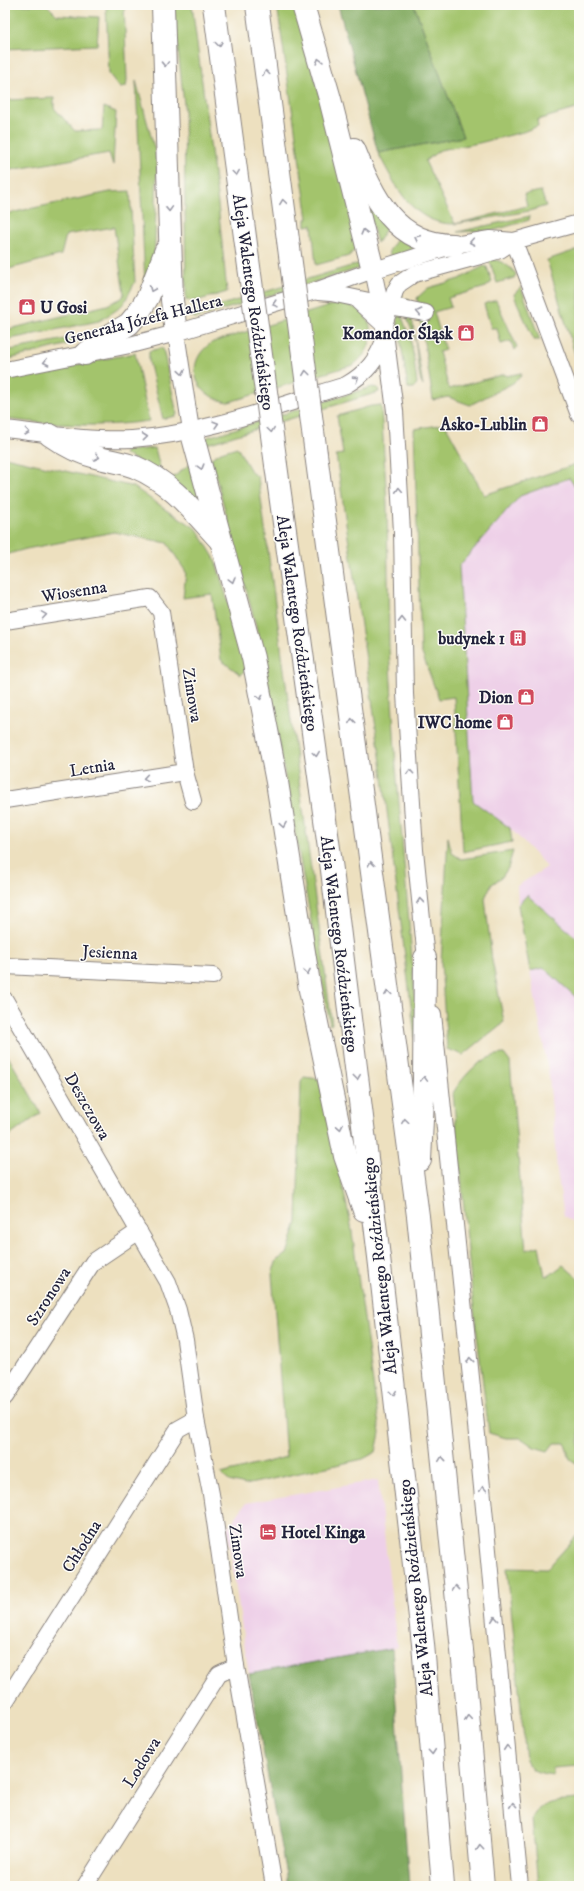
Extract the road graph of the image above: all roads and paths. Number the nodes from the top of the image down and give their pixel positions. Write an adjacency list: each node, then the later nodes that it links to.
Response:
1 (163, 5): 7 (highway, one-way to 7)
2 (214, 5): 33 (highway, Aleja Walentego Roździeńskiego, one-way to 33, bridge)
3 (257, 5): 31 (highway, one-way to 3, bridge)
4 (303, 5): 5 (highway, one-way to 4)
5 (330, 99): 9 (highway, one-way to 5); 10 (highway, one-way to 5)
6 (579, 223): 8 (street, Generała Józefa Hallera)
7 (170, 239): 13 (highway); 14 (highway, one-way to 14)
8 (514, 241): 9 (street, Generała Józefa Hallera, one-way to 9); 12 (street, Generała Józefa Hallera); 16 (street)
9 (454, 245): 10 (street, Generała Józefa Hallera)
10 (373, 270): 11 (street, Generała Józefa Hallera); 12 (street)
11 (312, 292): 12 (street, Generała Józefa Hallera, one-way to 11); 13 (street, Generała Józefa Hallera, one-way to 13)
12 (385, 331): 18 (street, Generała Józefa Hallera, one-way to 12); 26 (street, one-way to 12)
13 (176, 333): 14 (street, Generała Józefa Hallera); 18 (street, one-way to 18)
14 (85, 354): 15 (street, Generała Józefa Hallera, one-way to 15)
15 (5, 370)
16 (579, 415)
17 (5, 429): 19 (street, Generała Józefa Hallera, one-way to 19)
18 (191, 430): 19 (street, Generała Józefa Hallera, one-way to 18); 20 (highway, one-way to 20)
19 (50, 435): 20 (highway, one-way to 20)
20 (222, 542): 33 (highway, one-way to 33)
21 (150, 598): 22 (street, Wiosenna, one-way to 21); 23 (street, Zimowa)
22 (5, 621)
23 (185, 772): 24 (street, Letnia, one-way to 24); 25 (street, Zimowa)
24 (5, 800)
25 (193, 801)
26 (425, 958): 31 (highway, one-way to 26); 42 (street, one-way to 26)
27 (5, 966): 28 (street, Jesienna)
28 (213, 976)
29 (5, 1000): 30 (street, Deszczowa)
30 (10, 1021): 32 (street, Deszczowa)
31 (418, 1216): 41 (highway, one-way to 31)
32 (139, 1231): 34 (street, Szronowa); 35 (street, Zimowa)
33 (379, 1257): 40 (highway, Aleja Walentego Roździeńskiego, one-way to 40)
34 (5, 1398)
35 (196, 1419): 36 (street, Zimowa); 37 (street, Chłodna)
36 (236, 1666): 38 (street, Lodowa); 39 (street, Zimowa)
37 (5, 1702)
38 (85, 1886)
39 (274, 1886)
40 (443, 1886)
41 (484, 1886)
42 (520, 1886)

